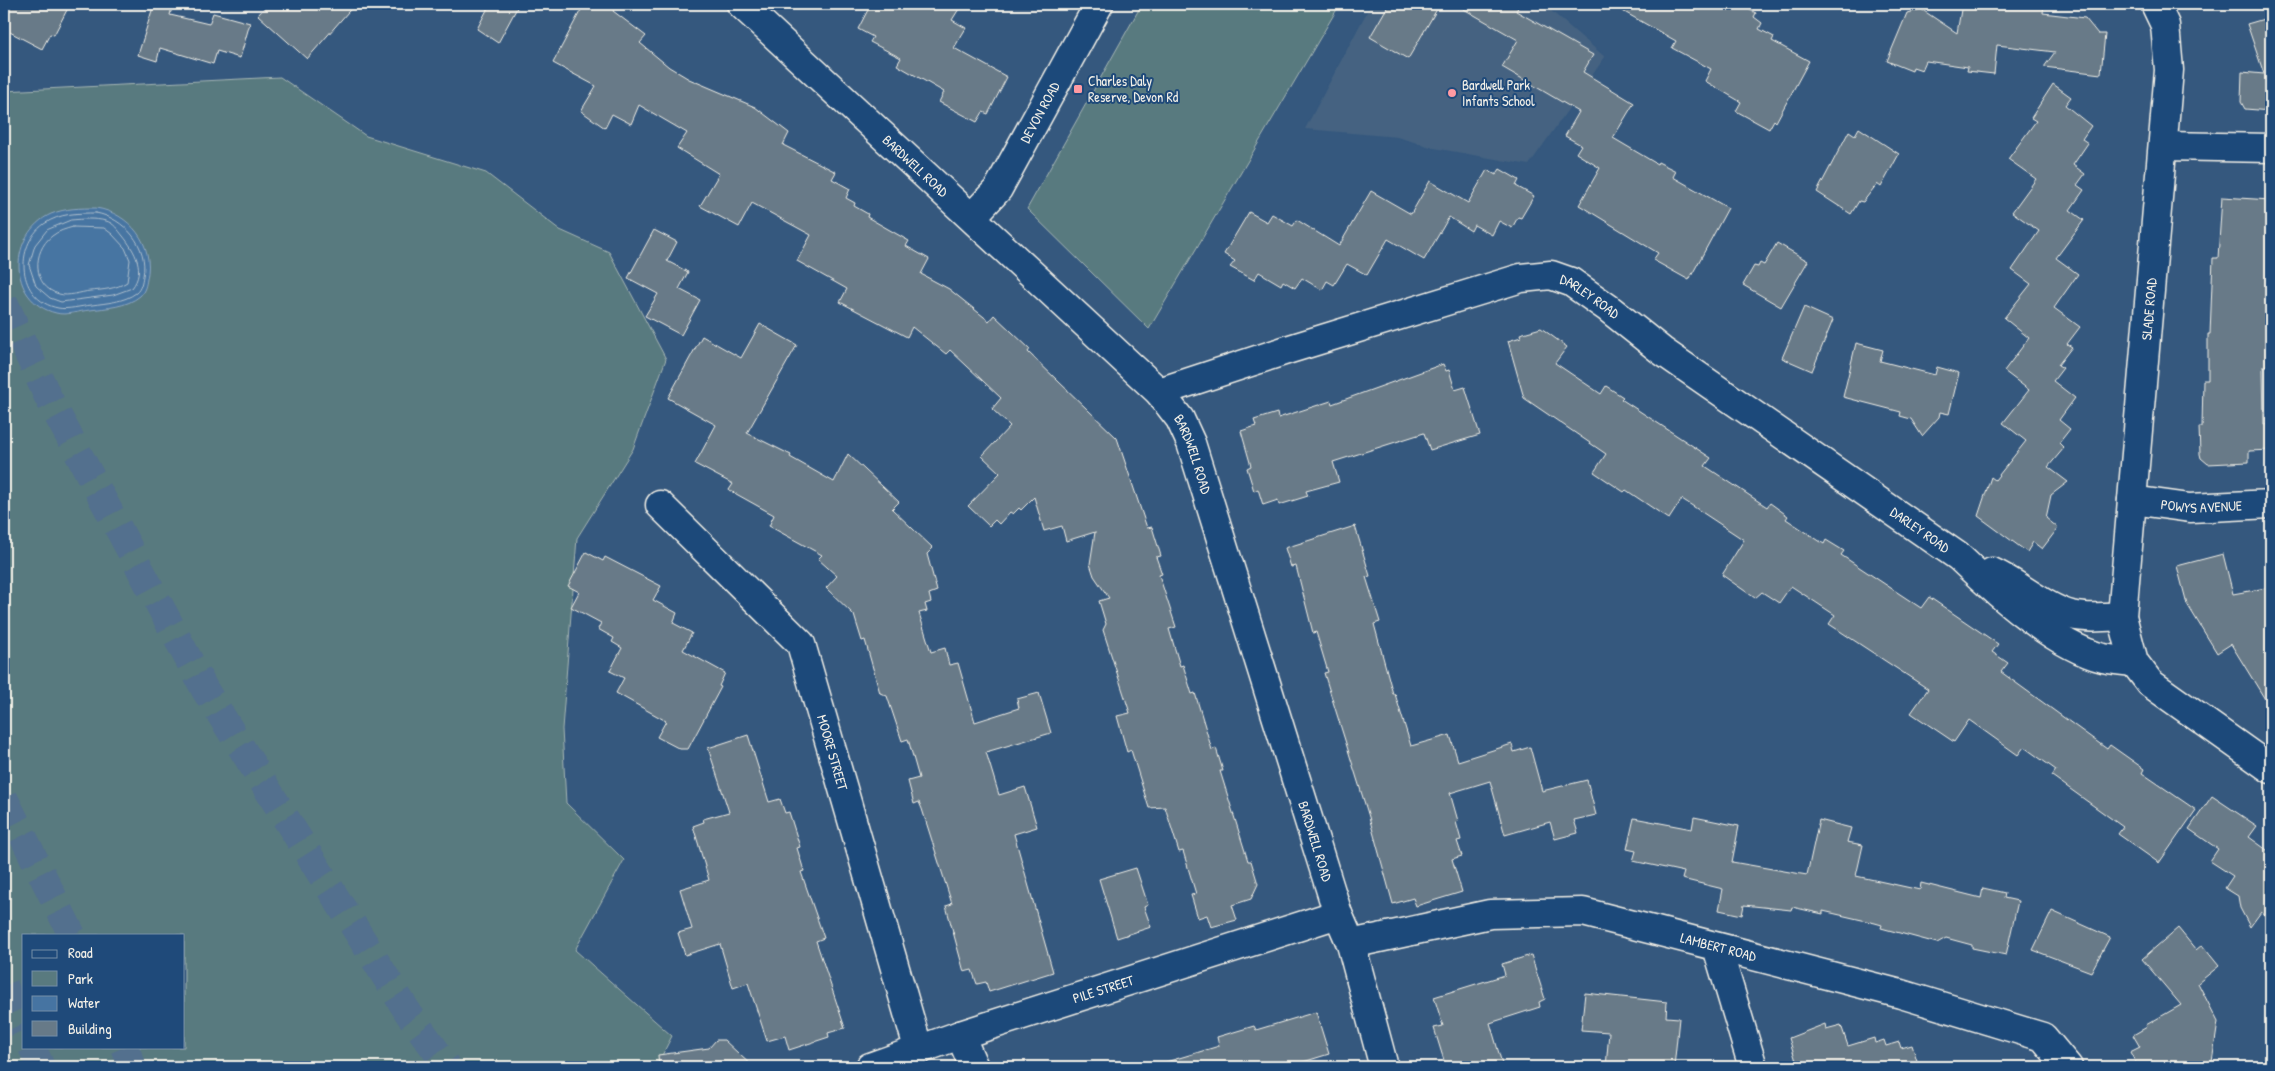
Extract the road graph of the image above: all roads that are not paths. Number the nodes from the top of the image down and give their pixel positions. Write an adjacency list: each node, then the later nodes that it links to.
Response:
1 (741, 4): 6 (street, BARDWELL ROAD)
2 (1099, 4): 6 (street, DEVON ROAD)
3 (2155, 4): 4 (street, SLADE ROAD)
4 (2164, 146): 5 (street); 8 (street, SLADE ROAD)
5 (2271, 148)
6 (973, 216): 7 (street, BARDWELL ROAD)
7 (1159, 392): 11 (street, DARLEY ROAD); 15 (street, BARDWELL ROAD)
8 (2132, 500): 9 (street, POWYS AVENUE); 12 (street, SLADE ROAD)
9 (2271, 504)
10 (660, 505): 19 (street, MOORE STREET)
11 (1959, 557): 12 (street, DARLEY ROAD); 13 (street, DARLEY ROAD)
12 (2122, 616): 13 (street)
13 (2134, 662): 14 (street)
14 (2271, 769)
15 (1338, 914): 16 (street, BARDWELL ROAD); 18 (street, PILE STREET)
16 (1351, 944): 17 (street, LAMBERT ROAD); 22 (street, BARDWELL ROAD)
17 (1717, 947): 23 (street); 24 (street, LAMBERT ROAD)
18 (960, 1035): 19 (street, PILE STREET); 21 (street)
19 (919, 1051): 20 (street, PILE STREET)
20 (870, 1067)
21 (974, 1067)
22 (1384, 1067)
23 (1753, 1067)
24 (2068, 1067)

